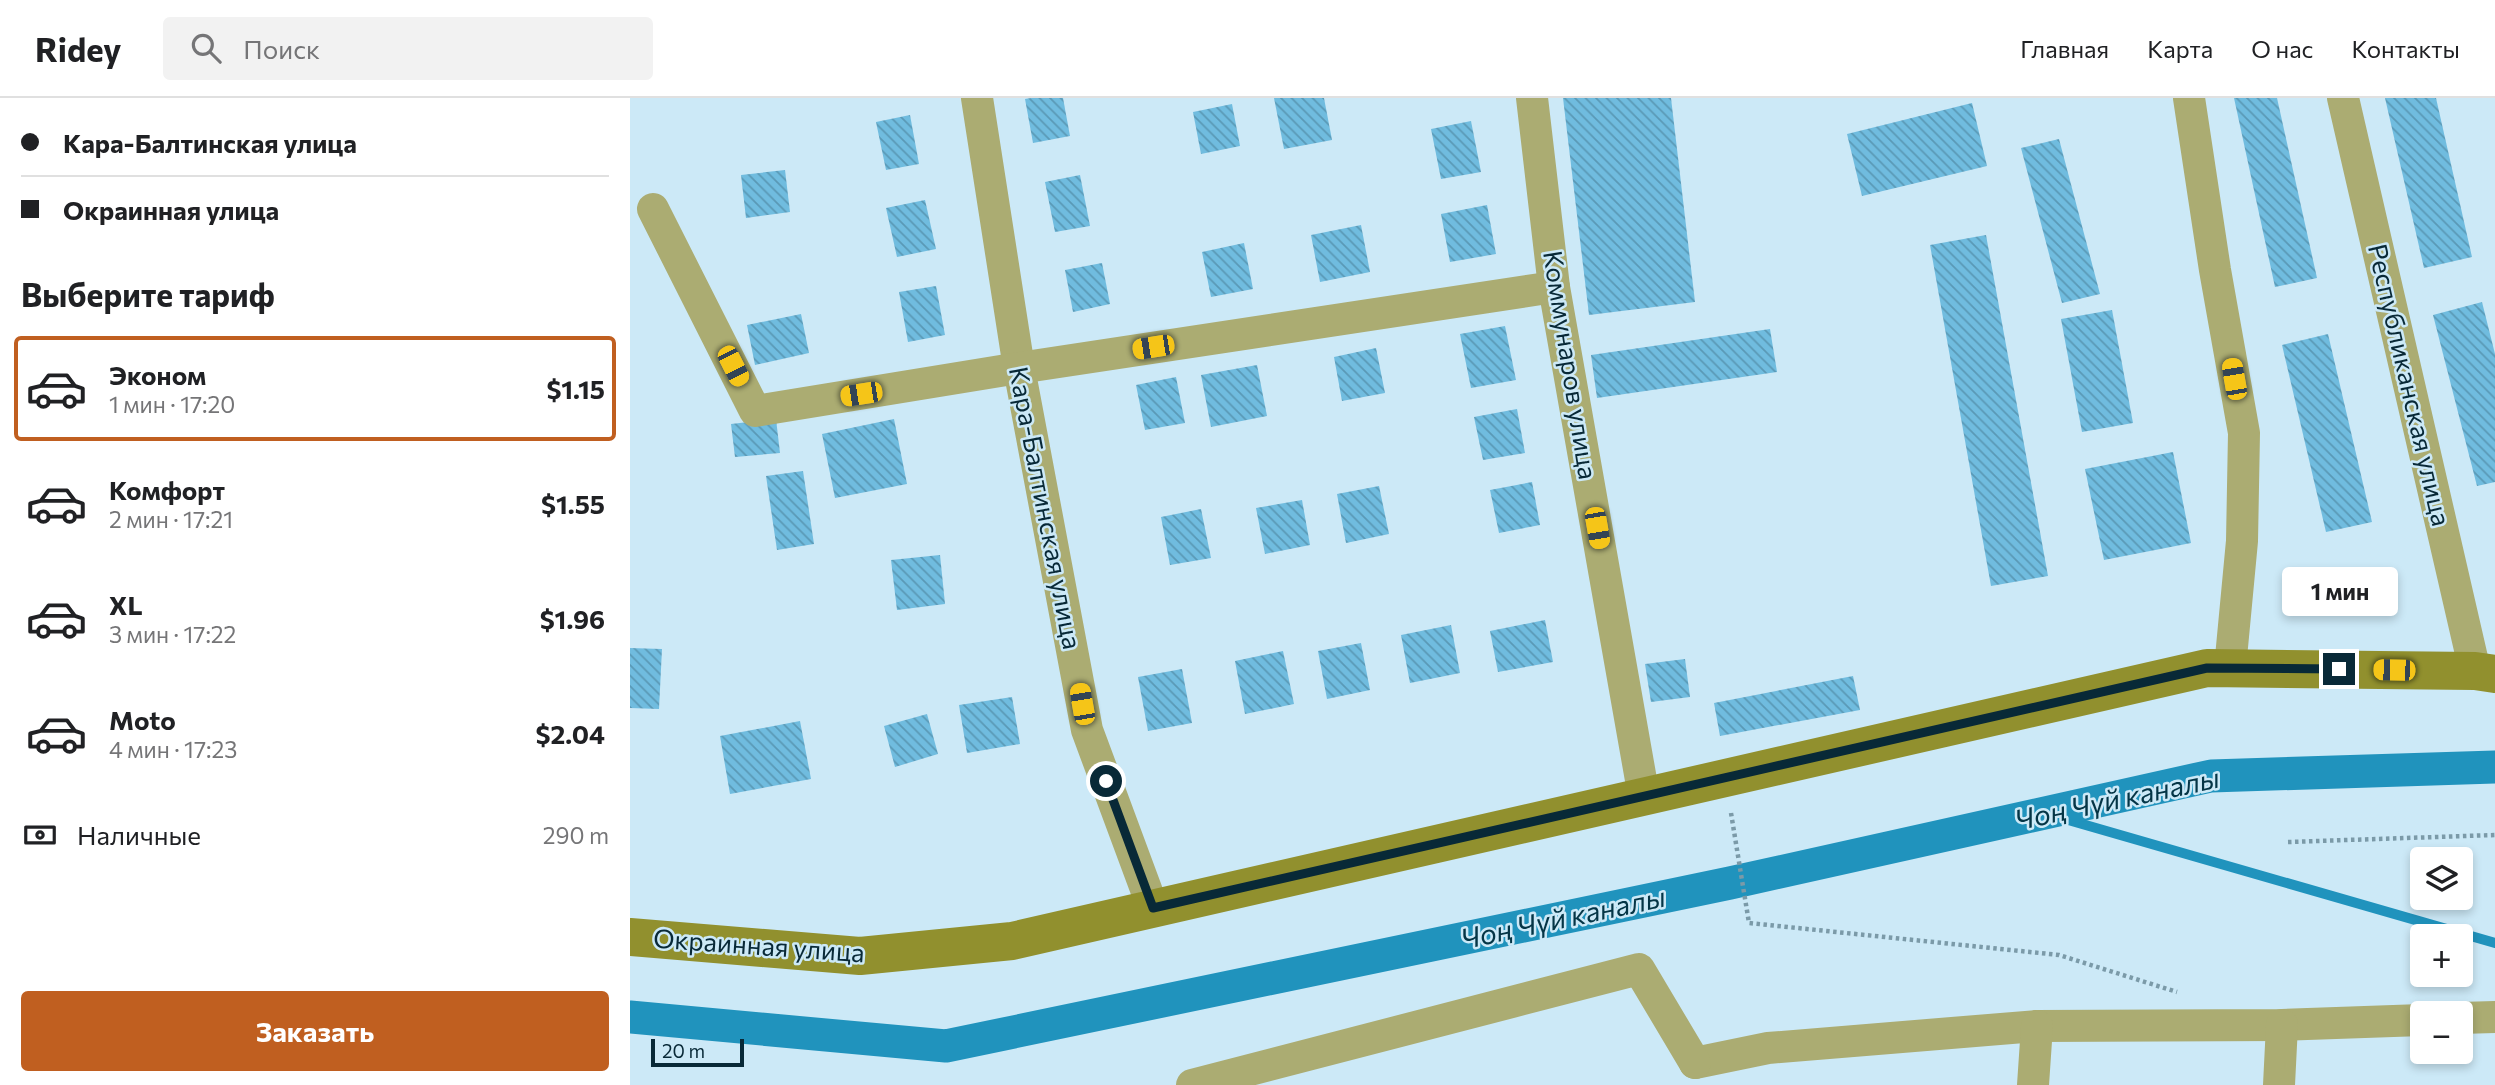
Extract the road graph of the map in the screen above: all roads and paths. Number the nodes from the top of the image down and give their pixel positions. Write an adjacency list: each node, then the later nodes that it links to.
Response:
1 (977, 98): 7 (street, Кара-Балтинская улица)
2 (1532, 98): 6 (street, Коммунаров улица)
3 (2189, 98): 8 (street)
4 (2343, 98): 9 (street, Республиканская улица)
5 (653, 209): 7 (street)
6 (1554, 287): 7 (street); 11 (street, Коммунаров улица)
7 (1019, 368): 14 (street, Кара-Балтинская улица)
8 (2230, 668): 9 (street, Окраинная улица); 10 (street, Окраинная улица)
9 (2485, 673)
10 (1726, 777): 11 (street, Окраинная улица); 16 (path)
11 (1644, 797): 14 (street, Окраинная улица)
12 (2495, 835): 13 (path)
13 (2288, 842)
14 (1153, 908): 15 (street, Окраинная улица)
15 (630, 937)
16 (2177, 992)
17 (2495, 1017): 18 (street)
18 (2473, 1018)
19 (2410, 1020): 20 (street)
20 (2282, 1025): 21 (street); 25 (street)
21 (2037, 1026): 22 (street); 24 (street)
22 (1695, 1074): 23 (street)
23 (1192, 1085)
24 (2033, 1085)
25 (2279, 1085)

